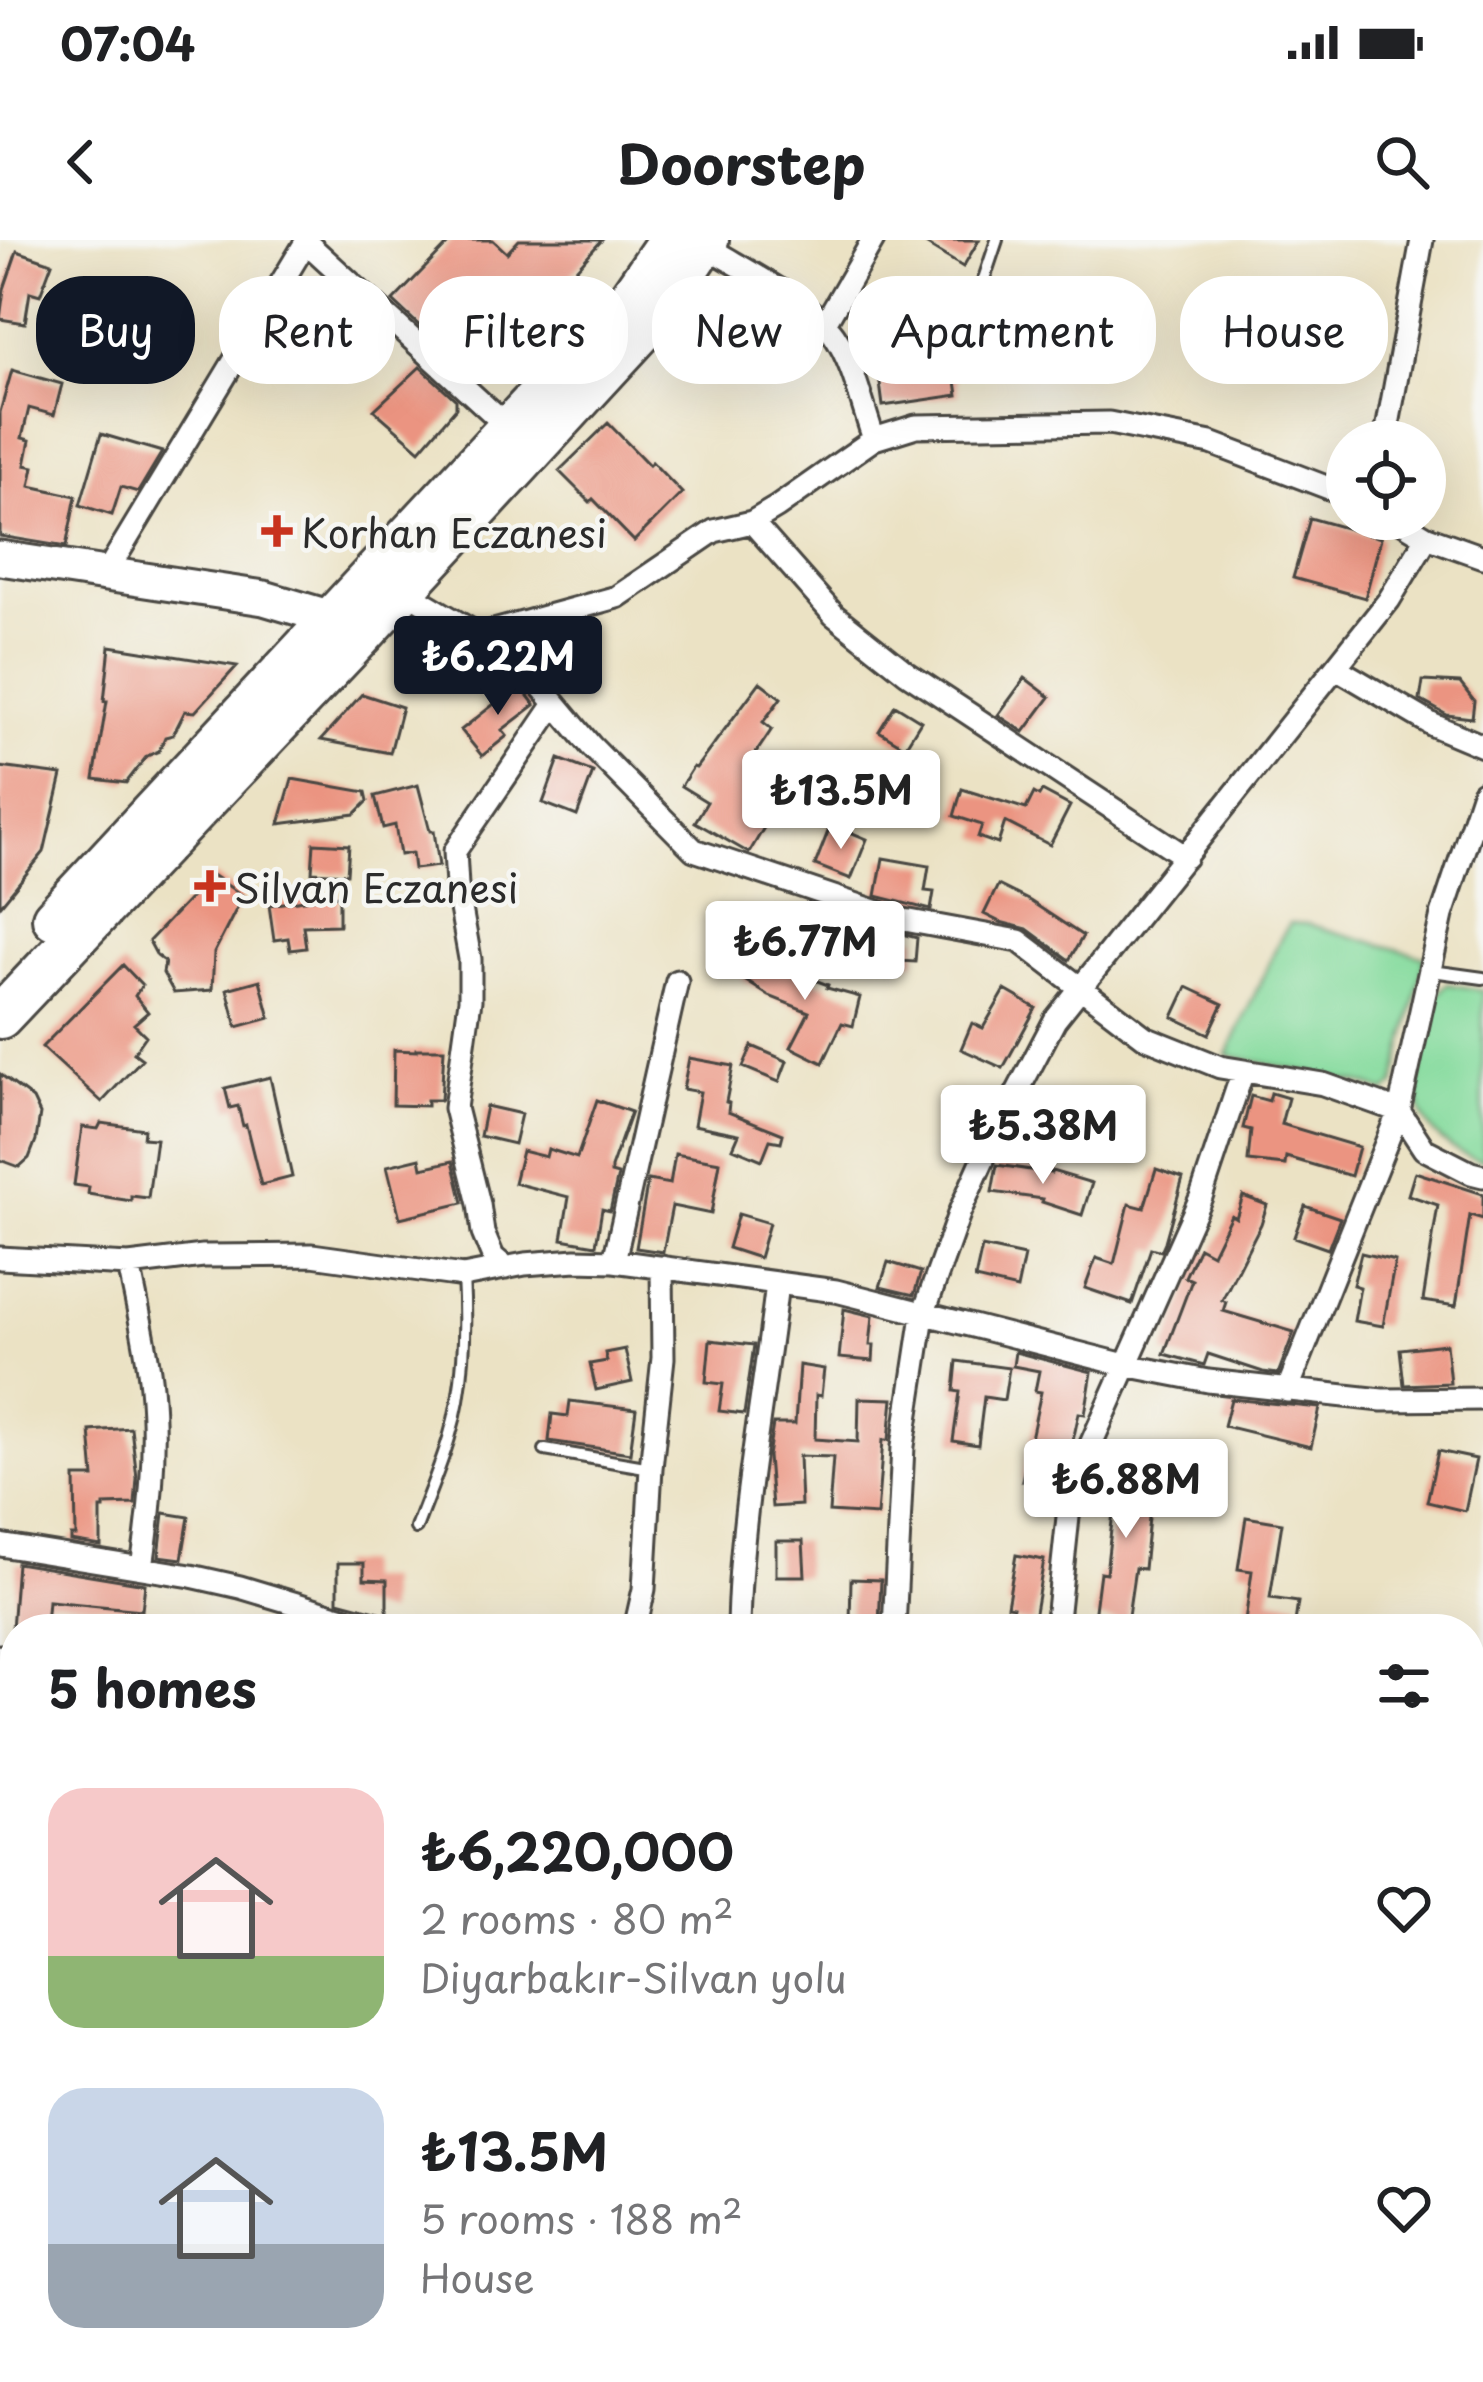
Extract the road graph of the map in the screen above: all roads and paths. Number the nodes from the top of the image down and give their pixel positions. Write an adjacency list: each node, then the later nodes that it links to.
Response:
1 (873, 240): 7 (street)
2 (997, 240): 6 (lane)
3 (1422, 240): 8 (street)
4 (309, 241): 9 (street); 17 (street)
5 (694, 242): 7 (street); 9 (highway); 18 (highway)
6 (985, 276)
7 (825, 323): 10 (street)
8 (1389, 420)
9 (510, 429): 19 (highway)
10 (874, 439): 11 (street); 12 (street)
11 (1326, 487)
12 (752, 522): 20 (street); 25 (street)
13 (1425, 540): 21 (street)
14 (1435, 540): 15 (street)
15 (1483, 557)
16 (0, 559): 17 (street)
17 (105, 575): 19 (street)
18 (403, 590): 19 (highway); 20 (street)
19 (346, 629): 27 (highway); 31 (highway)
20 (479, 634): 22 (street)
21 (1336, 668): 23 (street); 25 (street)
22 (555, 704): 30 (street); 39 (street)
23 (1483, 746)
24 (1483, 792): 26 (street)
25 (1186, 857): 30 (street)
26 (1432, 971): 28 (lane); 33 (street)
27 (0, 975)
28 (1483, 978)
29 (677, 981): 36 (street)
30 (1082, 987): 32 (street); 42 (street)
31 (0, 1017)
32 (1243, 1071): 33 (street); 43 (street)
33 (1399, 1111): 34 (street); 44 (street)
34 (1483, 1176)
35 (0, 1258): 37 (street)
36 (614, 1261): 38 (street); 39 (street)
37 (129, 1265): 40 (street); 50 (street)
38 (662, 1267): 41 (street); 47 (street)
39 (506, 1268): 40 (street)
40 (463, 1276): 48 (lane)
41 (777, 1283): 42 (street); 53 (street)
42 (922, 1315): 43 (street); 54 (street)
43 (1125, 1365): 44 (street); 55 (street)
44 (1287, 1391): 45 (street)
45 (1483, 1400)
46 (544, 1450): 47 (lane)
47 (651, 1468): 52 (street)
48 (416, 1528)
49 (0, 1545): 50 (street)
50 (142, 1567): 51 (street)
51 (330, 1614)
52 (638, 1614)
53 (738, 1614)
54 (895, 1614)
55 (1057, 1614)

